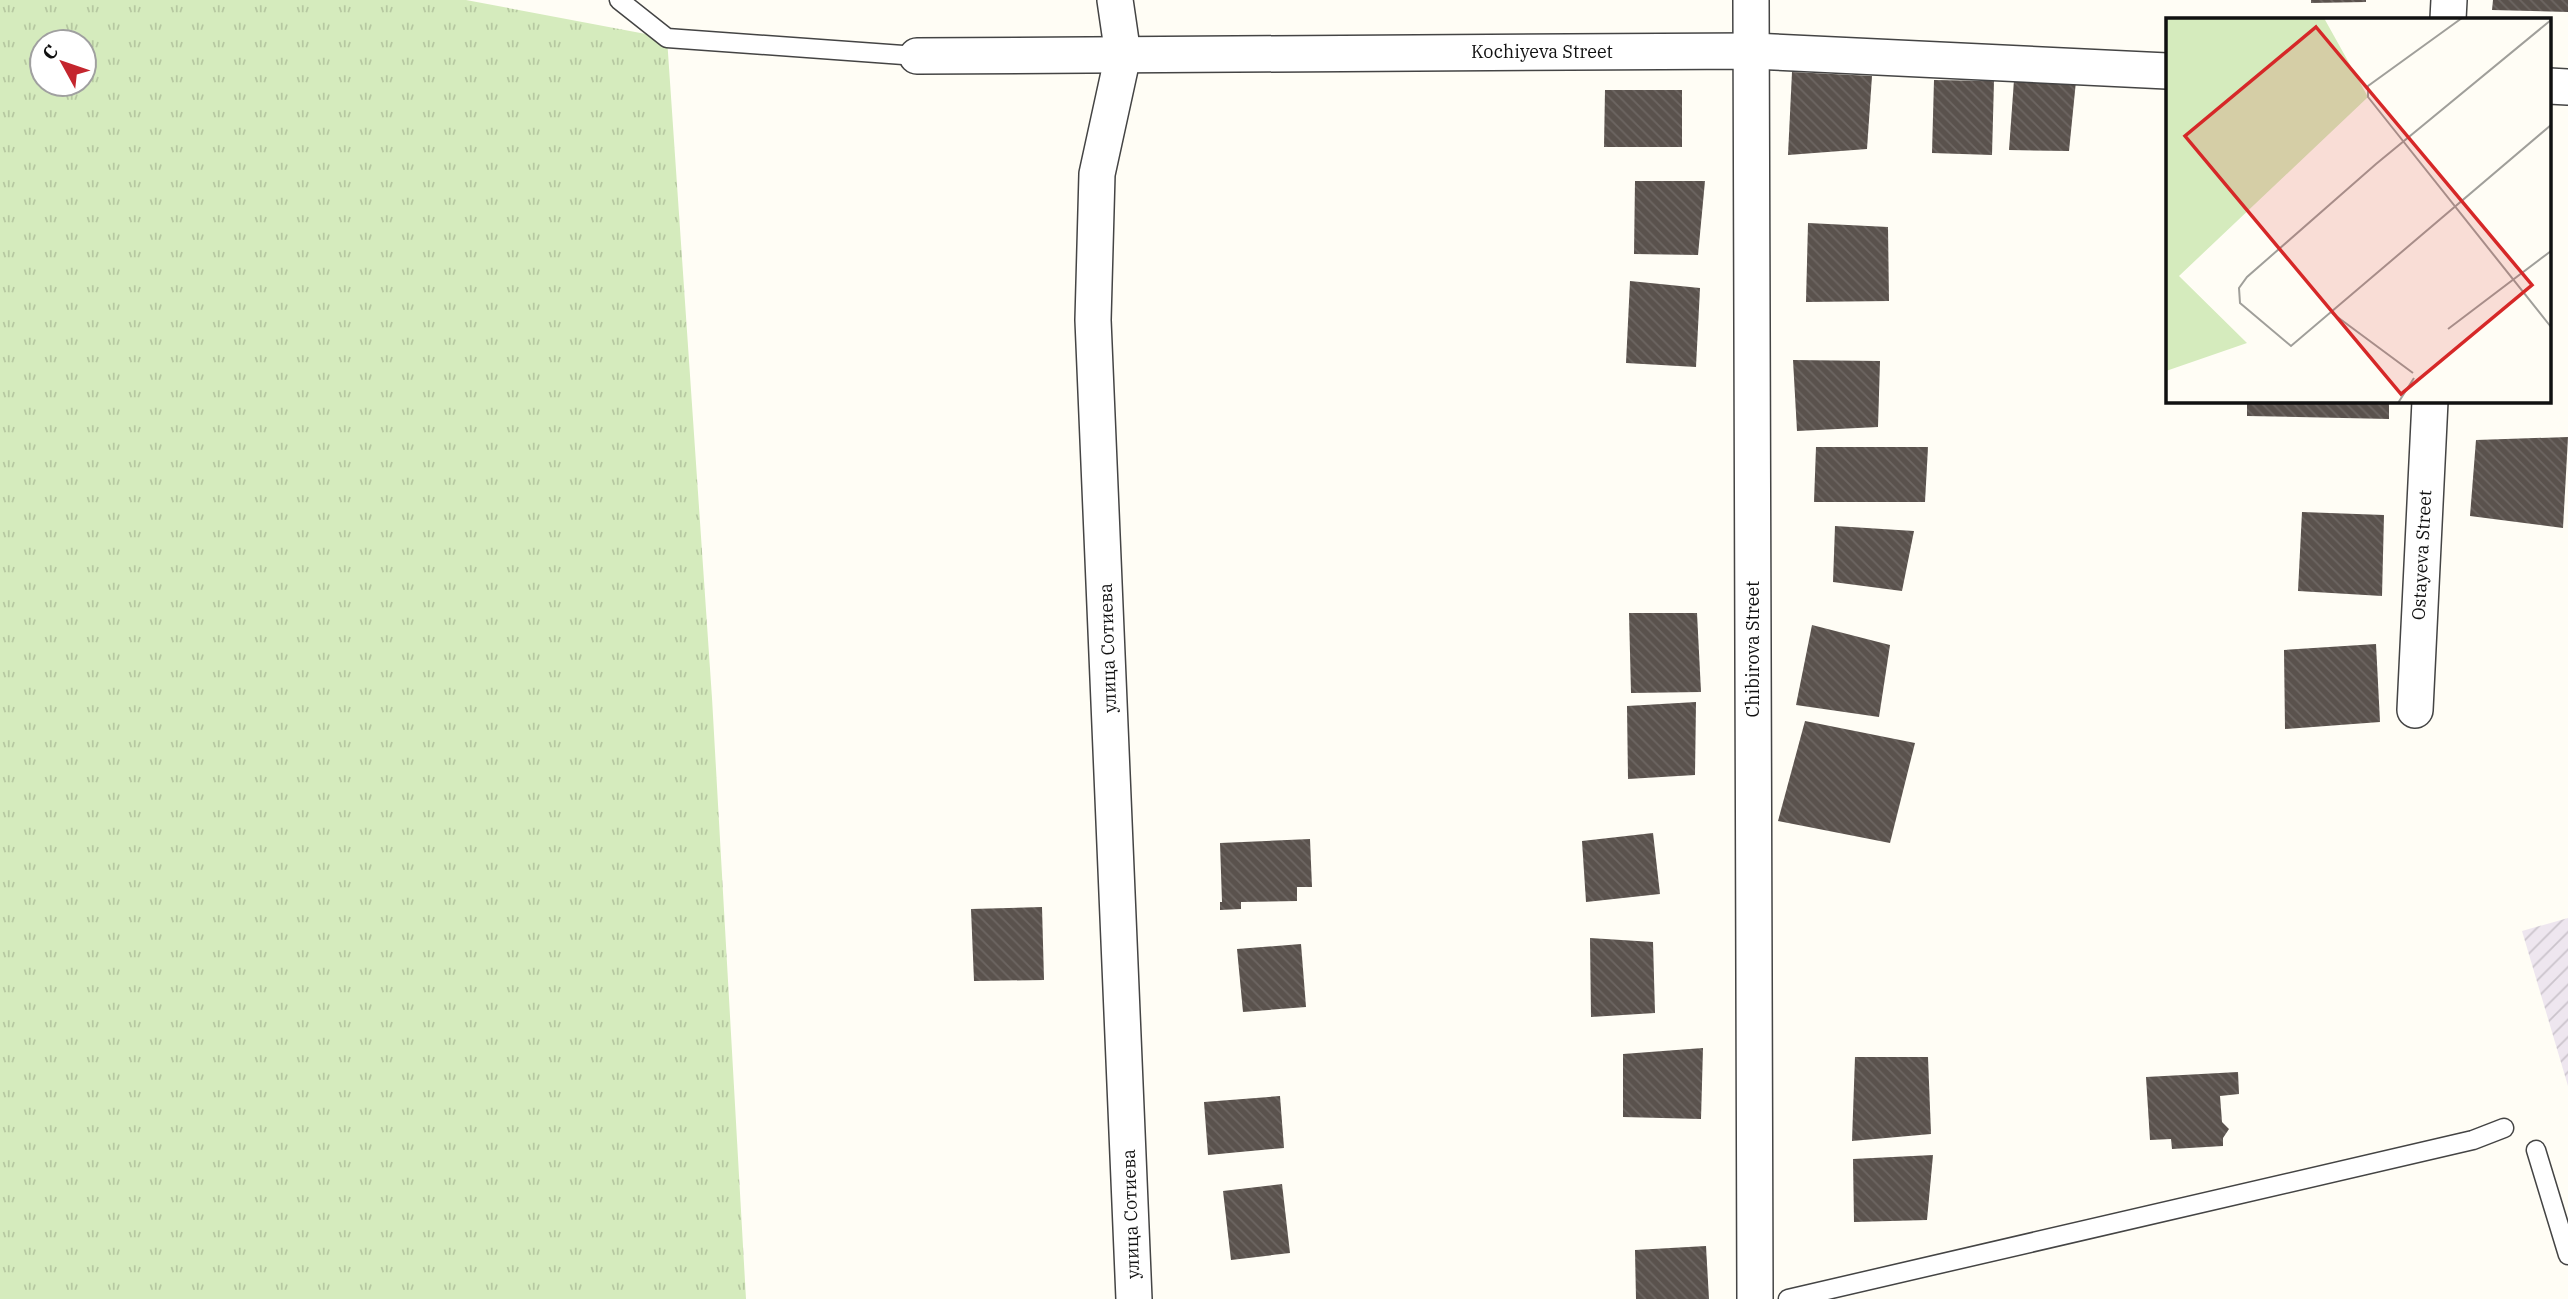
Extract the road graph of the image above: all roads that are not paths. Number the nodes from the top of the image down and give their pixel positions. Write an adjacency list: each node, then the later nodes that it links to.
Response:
1 (619, 0): 8 (lane)
2 (1115, 0): 7 (street, улица Сотиева)
3 (1751, 0): 6 (street, Chibirova Street)
4 (2449, 0): 5 (street)
5 (2448, 18)
6 (1752, 51): 7 (street, Kochiyeva Street); 9 (street, Kochiyeva Street); 18 (street, Chibirova Street)
7 (1123, 55): 8 (street, Kochiyeva Street); 17 (street, улица Сотиева)
8 (917, 56)
9 (2166, 71)
10 (2550, 86): 11 (street)
11 (2568, 87)
12 (2430, 402): 13 (street, Ostayeva Street)
13 (2415, 710)
14 (2504, 1128): 19 (lane)
15 (2536, 1150): 16 (lane)
16 (2568, 1255)
17 (1134, 1299)
18 (1755, 1299)
19 (1788, 1299)

